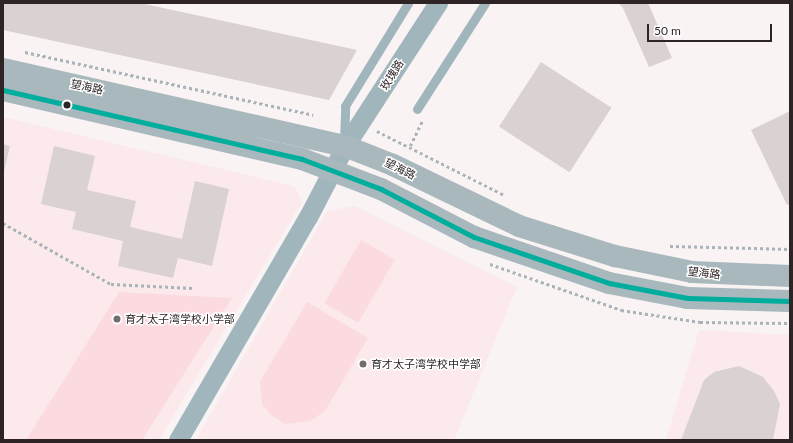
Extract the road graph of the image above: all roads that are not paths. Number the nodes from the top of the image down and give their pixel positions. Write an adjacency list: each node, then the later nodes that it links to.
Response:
1 (408, 3): 7 (lane)
2 (438, 3): 7 (street, 玫瑰路)
3 (485, 3): 6 (lane)
4 (3, 69): 7 (main road, 望海路)
5 (3, 90): 8 (main road, 望海路)
6 (418, 109)
7 (345, 146): 8 (street, 玫瑰路); 9 (main road, 望海路)
8 (333, 169): 10 (main road, 望海路); 11 (street, 玫瑰路)
9 (790, 276)
10 (790, 301)
11 (178, 440)

